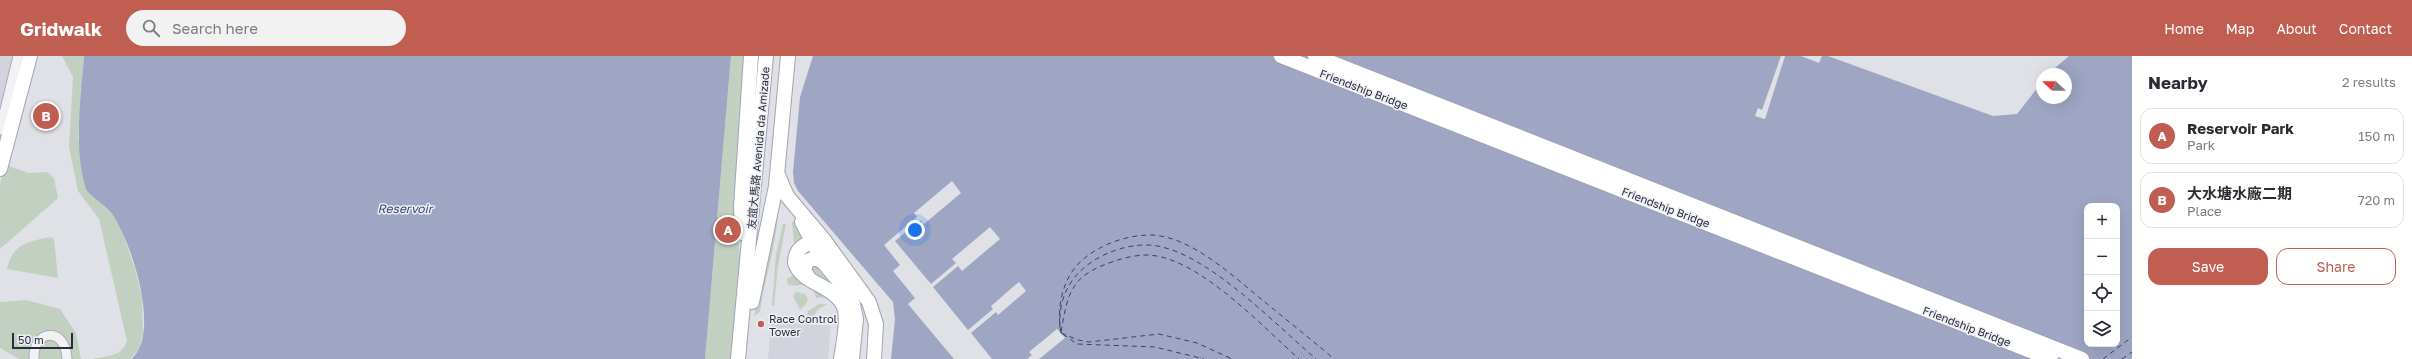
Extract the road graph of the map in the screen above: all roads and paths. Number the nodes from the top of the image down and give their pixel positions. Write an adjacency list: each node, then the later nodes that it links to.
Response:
1 (18, 56): 11 (street)
2 (30, 56): 13 (main road)
3 (751, 56): 18 (main road)
4 (766, 56): 18 (main road, 友誼大馬路 Avenida da Amizade)
5 (774, 56): 18 (main road, 友誼大馬路 Avenida da Amizade)
6 (788, 56): 10 (main road)
7 (794, 56): 10 (main road)
8 (1281, 56): 26 (main road, Friendship Bridge)
9 (1315, 56): 27 (main road, Friendship Bridge)
10 (786, 79): 12 (main road)
11 (0, 130)
12 (778, 166): 14 (main road); 18 (main road)
13 (0, 169)
14 (791, 200): 15 (main road); 16 (main road)
15 (813, 243): 16 (main road); 17 (main road)
16 (827, 257): 17 (main road); 24 (main road); 25 (main road)
17 (808, 277): 23 (main road)
18 (748, 302): 21 (main road, 友誼大馬路 Avenida da Amizade); 22 (main road, 友誼大馬路 Avenida da Amizade)
19 (34, 359): 20 (street)
20 (67, 359)
21 (738, 359)
22 (747, 359)
23 (841, 359)
24 (852, 359)
25 (874, 359)
26 (2051, 359)
27 (2082, 359)

